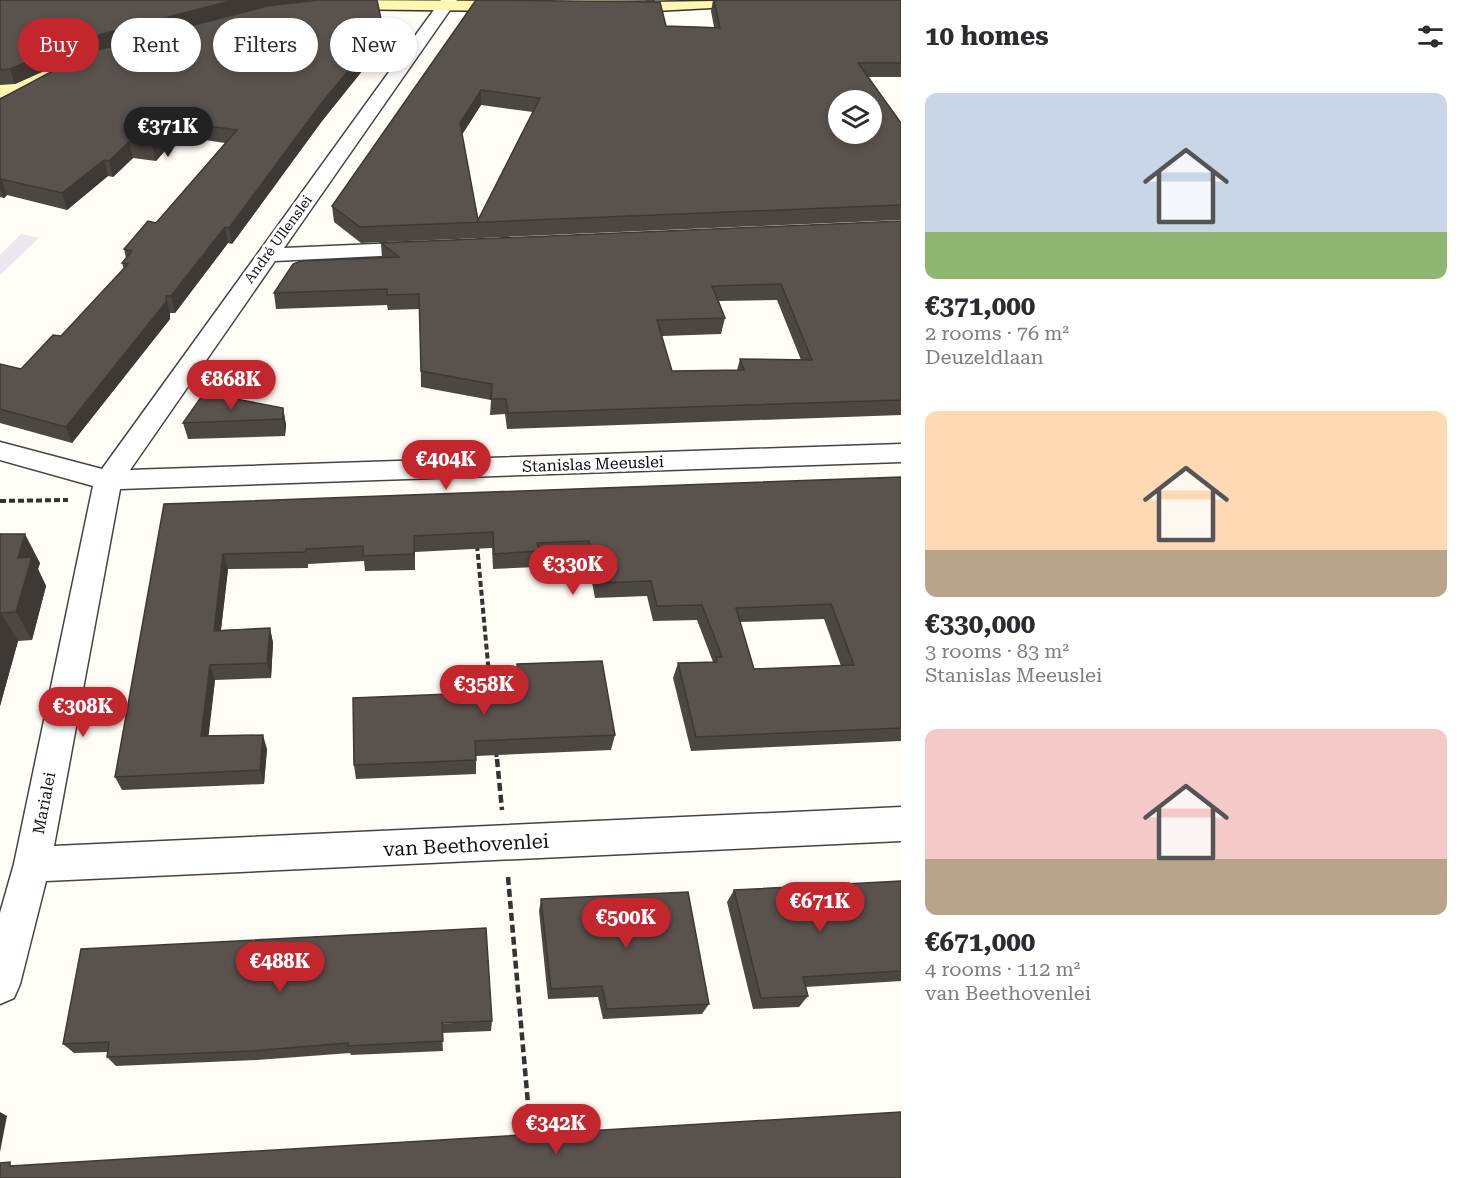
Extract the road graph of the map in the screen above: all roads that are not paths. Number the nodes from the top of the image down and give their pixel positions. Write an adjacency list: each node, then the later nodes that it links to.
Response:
1 (771, 0): 3 (street)
2 (449, 2): 3 (street); 4 (street); 8 (street, André Ullenslei)
3 (538, 4)
4 (315, 6)
5 (0, 92): 6 (street)
6 (0, 102)
7 (446, 247): 8 (street)
8 (267, 255): 11 (street, André Ullenslei)
9 (0, 451): 11 (street, Stanislas Meeuslei)
10 (901, 453): 11 (street, Stanislas Meeuslei)
11 (106, 489): 13 (street, Marialei)
12 (901, 824): 13 (street, van Beethovenlei)
13 (32, 864): 14 (street, Marialei)
14 (0, 984)

